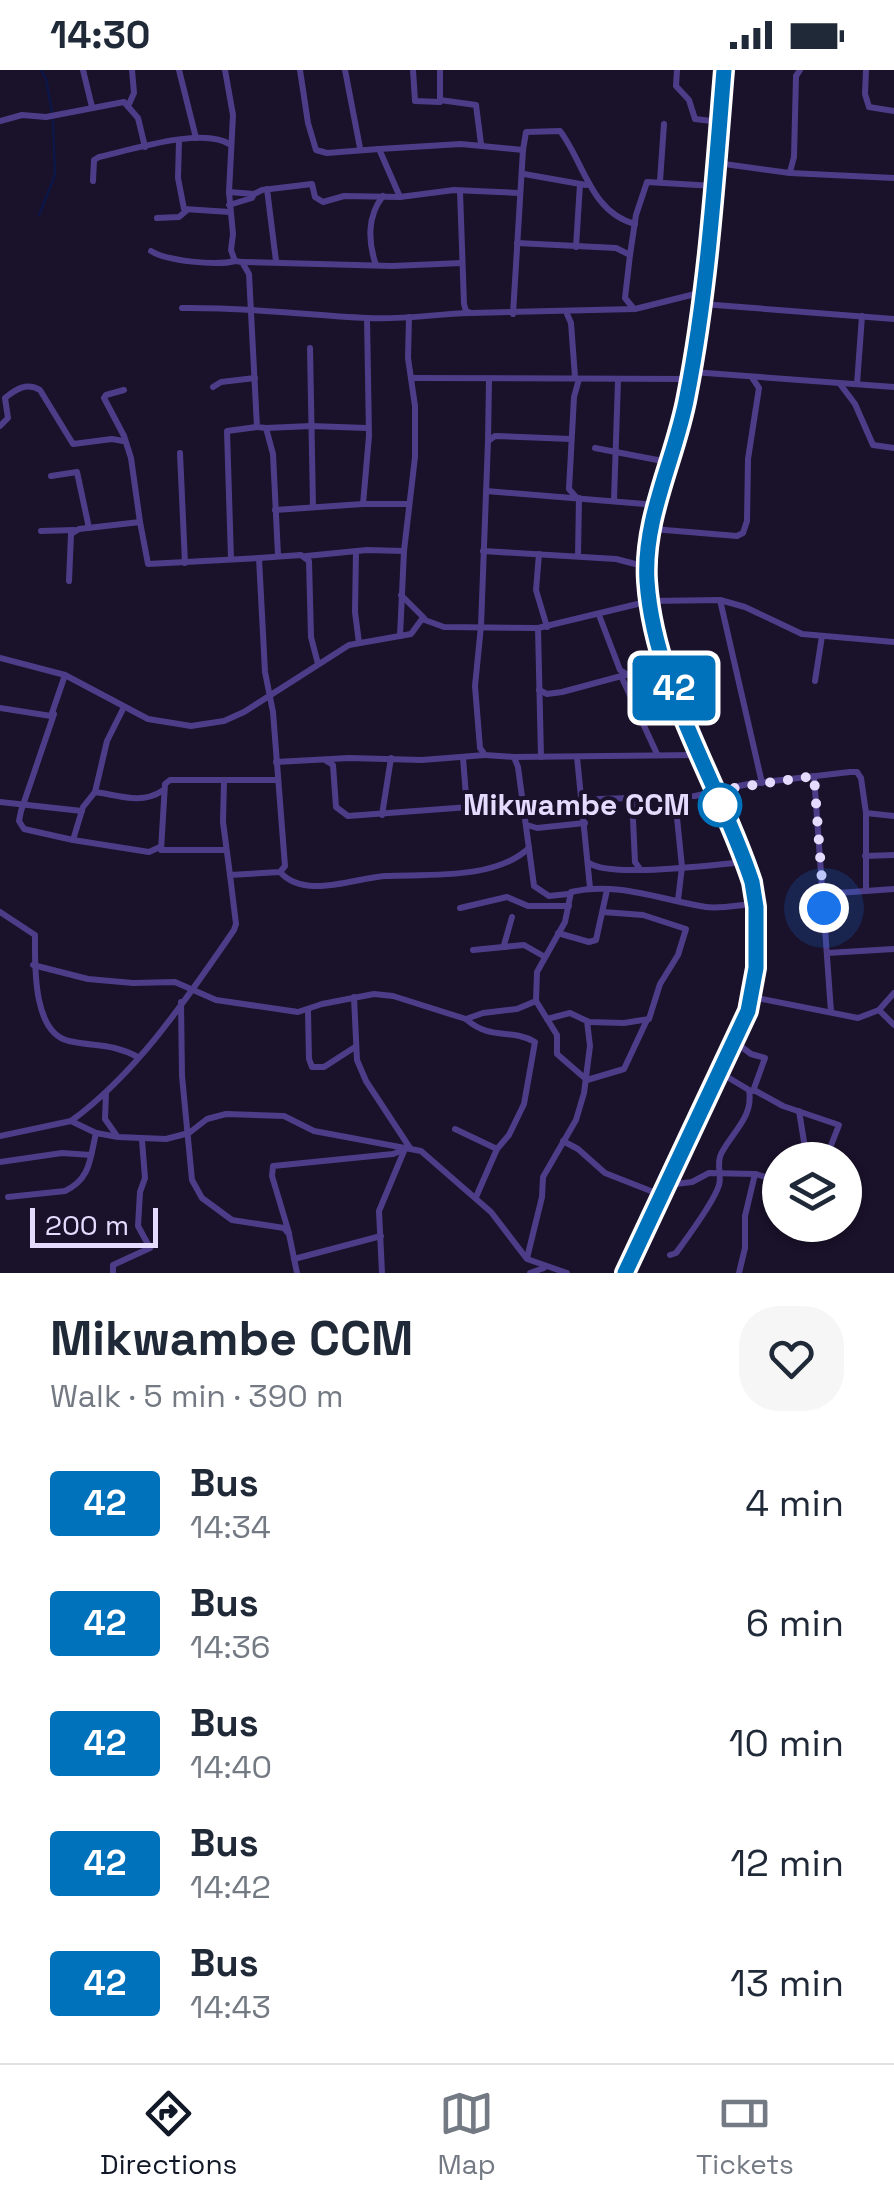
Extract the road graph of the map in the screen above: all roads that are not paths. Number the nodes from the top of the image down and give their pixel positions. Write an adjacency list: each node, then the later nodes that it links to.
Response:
1 (83, 70): 15 (street)
2 (132, 70): 14 (street)
3 (179, 70): 20 (street)
4 (225, 70): 22 (street)
5 (300, 70): 25 (street)
6 (345, 70): 25 (street)
7 (413, 70): 13 (street)
8 (440, 70): 13 (street)
9 (677, 70): 18 (street)
10 (724, 70): 18 (main road)
11 (800, 70): 29 (street)
12 (866, 70): 16 (street)
13 (442, 102): 23 (street)
14 (129, 104): 15 (street); 24 (street)
15 (92, 107): 17 (street)
16 (894, 111)
17 (0, 121)
18 (720, 122): 28 (main road)
19 (664, 124): 32 (street)
20 (196, 138): 21 (street); 22 (street)
21 (179, 141): 24 (street); 45 (street)
22 (230, 142): 38 (street)
23 (482, 145): 26 (street); 27 (street)
24 (145, 147): 33 (street)
25 (360, 148): 26 (street)
26 (379, 149): 42 (street)
27 (523, 150): 30 (street); 34 (street)
28 (716, 163): 29 (street); 35 (main road)
29 (790, 172): 31 (street)
30 (524, 174): 34 (street); 39 (street)
31 (894, 178)
32 (660, 181): 35 (street); 47 (street)
33 (93, 182)
34 (584, 184): 47 (street); 49 (street)
35 (714, 186): 56 (main road)
36 (267, 189): 40 (street); 41 (street); 43 (street)
37 (460, 191): 39 (street); 42 (street); 54 (street)
38 (229, 192): 40 (street); 44 (street)
39 (520, 192): 48 (street)
40 (255, 195): 43 (street); 44 (street)
41 (382, 196): 42 (street); 55 (street)
42 (400, 197)
43 (268, 201): 52 (street)
44 (230, 209): 45 (street); 53 (street)
45 (186, 211): 46 (street)
46 (157, 218)
47 (635, 224): 51 (street)
48 (516, 242): 49 (street); 58 (street)
49 (576, 247): 51 (street)
50 (151, 251): 53 (street)
51 (630, 255): 57 (street)
52 (276, 261): 53 (street); 55 (street)
53 (238, 262): 63 (street)
54 (462, 263): 55 (street); 64 (street)
55 (376, 265)
56 (703, 292): 59 (main road); 61 (street)
57 (625, 298): 61 (street); 62 (street)
58 (514, 302): 66 (street); 67 (street)
59 (702, 304): 69 (street); 75 (main road)
60 (182, 308): 63 (street)
61 (635, 310): 62 (street)
62 (619, 311): 65 (street)
63 (250, 312): 71 (street); 76 (street)
64 (471, 313): 66 (street); 70 (street)
65 (578, 313): 68 (street); 73 (street)
66 (512, 314): 67 (street)
67 (522, 314): 68 (street)
68 (567, 314): 73 (street)
69 (862, 316): 72 (street); 83 (street)
70 (409, 317): 71 (street); 77 (street)
71 (367, 318): 92 (street)
72 (894, 319)
73 (571, 323): 78 (street)
74 (310, 348): 89 (street)
75 (691, 376): 79 (street); 81 (street); 100 (main road)
76 (255, 378): 85 (street); 90 (street)
77 (412, 378): 80 (street); 107 (street)
78 (577, 378): 80 (street); 81 (street); 93 (street)
79 (753, 379): 82 (street); 113 (street)
80 (489, 380): 95 (street)
81 (618, 380): 98 (street)
82 (840, 384): 83 (street); 97 (street)
83 (857, 384): 84 (street)
84 (894, 386)
85 (213, 387)
86 (124, 390): 94 (street)
87 (3, 394): 88 (street); 94 (street)
88 (0, 426)
89 (311, 426): 91 (street); 92 (street); 109 (street)
90 (257, 427): 91 (street); 124 (street)
91 (266, 428): 110 (street)
92 (367, 428): 106 (street)
93 (572, 439): 95 (street); 103 (street)
94 (124, 441): 111 (street)
95 (488, 441): 102 (street)
96 (595, 448): 98 (street)
97 (894, 448)
98 (613, 450): 100 (street); 105 (street)
99 (180, 454): 125 (street)
100 (668, 462): 108 (main road)
101 (51, 476): 112 (street)
102 (486, 491): 103 (street); 116 (street)
103 (568, 493): 104 (street)
104 (578, 497): 105 (street); 122 (street)
105 (614, 500): 108 (street)
106 (362, 504): 107 (street); 109 (street)
107 (408, 504): 118 (street)
108 (657, 506): 113 (main road)
109 (314, 507): 110 (street)
110 (276, 510): 120 (street)
111 (140, 522): 112 (street); 125 (street)
112 (89, 528): 114 (street)
113 (653, 529): 126 (main road)
114 (76, 530): 115 (street); 127 (street)
115 (41, 531)
116 (482, 551): 119 (street); 133 (street)
117 (356, 552): 118 (street); 121 (street); 137 (street)
118 (404, 552): 128 (street)
119 (538, 554): 122 (street); 134 (street)
120 (278, 556): 121 (street); 123 (street)
121 (304, 556): 140 (street)
122 (578, 556): 126 (street)
123 (259, 558): 124 (street); 145 (street)
124 (231, 560): 125 (street)
125 (185, 563)
126 (647, 567): 130 (main road)
127 (68, 580)
128 (402, 596): 132 (street); 135 (street)
129 (720, 600): 130 (street); 136 (street); 160 (street)
130 (650, 601): 131 (street); 141 (main road)
131 (599, 615): 134 (street); 143 (street)
132 (425, 619): 133 (street); 135 (street)
133 (481, 626): 134 (street); 150 (street)
134 (542, 627): 146 (street)
135 (400, 636): 137 (street)
136 (822, 636): 138 (street); 144 (street)
137 (359, 642): 140 (street)
138 (894, 642)
139 (0, 658): 142 (street)
140 (318, 664): 145 (street)
141 (666, 664): 143 (street); 152 (main road)
142 (65, 675): 148 (street); 149 (street)
143 (626, 677): 146 (street); 151 (street)
144 (815, 681)
145 (270, 695): 148 (street); 159 (street)
146 (542, 695): 154 (street)
147 (0, 708): 149 (street)
148 (123, 708): 168 (street)
149 (54, 714): 173 (street)
150 (485, 755): 153 (street); 157 (street)
151 (658, 755): 152 (street); 155 (street)
152 (699, 755): 167 (main road)
153 (514, 757): 154 (street); 172 (street)
154 (541, 757): 155 (street)
155 (577, 757): 174 (street)
156 (392, 758): 157 (street); 158 (street); 178 (street)
157 (463, 758): 175 (street)
158 (325, 760): 159 (street); 178 (street)
159 (276, 762): 162 (street)
160 (758, 766): 164 (street); 165 (street)
161 (814, 776): 164 (street); 177 (street); 201 (street)
162 (277, 780): 163 (street); 193 (street)
163 (224, 781): 166 (street); 185 (street)
164 (762, 783): 165 (street)
165 (748, 784): 167 (street)
166 (162, 791): 168 (street); 183 (street)
167 (714, 791): 170 (street); 189 (main road)
168 (95, 792): 176 (street)
169 (632, 798): 170 (street); 174 (street); 192 (street)
170 (675, 798): 191 (street)
171 (0, 802): 173 (street)
172 (522, 802): 175 (street); 181 (street)
173 (23, 804): 176 (street); 182 (street)
174 (584, 805): 180 (street)
175 (466, 808): 178 (street)
176 (82, 810): 182 (street)
177 (866, 813): 179 (street); 187 (street)
178 (382, 815)
179 (894, 816)
180 (585, 823): 181 (street); 188 (street)
181 (530, 826): 184 (street)
182 (73, 840): 183 (street)
183 (160, 847): 185 (street)
184 (529, 848): 193 (street); 200 (street)
185 (225, 850): 195 (street)
186 (894, 855): 187 (street)
187 (865, 856): 199 (street)
188 (588, 862): 190 (street); 194 (street)
189 (745, 862): 191 (street); 203 (main road)
190 (598, 868): 192 (street); 194 (street)
191 (682, 868): 192 (street); 202 (street)
192 (640, 869)
193 (280, 872): 195 (street)
194 (589, 874): 196 (street)
195 (230, 875): 216 (street)
196 (590, 888): 197 (street); 200 (street)
197 (607, 890): 202 (street); 207 (street)
198 (894, 890): 199 (street)
199 (866, 891): 201 (street)
200 (568, 894): 204 (street)
201 (824, 894): 213 (street)
202 (678, 900): 203 (street)
203 (755, 904): 218 (main road)
204 (569, 906): 205 (street); 209 (street)
205 (460, 908)
206 (0, 912): 215 (street)
207 (603, 912): 209 (street); 228 (street)
208 (512, 917): 210 (street)
209 (558, 933): 214 (street)
210 (504, 944): 212 (street); 214 (street)
211 (894, 949): 213 (street)
212 (473, 950)
213 (827, 953): 224 (street)
214 (546, 957): 220 (street)
215 (34, 965): 216 (street); 232 (street)
216 (190, 990): 221 (street); 223 (street)
217 (894, 992): 222 (street)
218 (752, 996): 224 (street); 230 (main road)
219 (354, 997): 223 (street); 226 (street); 231 (street)
220 (536, 1001): 225 (street); 226 (street)
221 (182, 1002): 232 (street); 241 (street)
222 (879, 1010): 224 (street); 229 (street)
223 (308, 1012): 231 (street)
224 (831, 1012)
225 (547, 1018): 227 (street); 234 (street)
226 (466, 1019): 248 (street)
227 (586, 1022): 228 (street); 234 (street)
228 (646, 1022): 234 (street)
229 (894, 1025)
230 (735, 1042): 233 (main road); 236 (street)
231 (356, 1046): 249 (street)
232 (138, 1058): 235 (street)
233 (719, 1072): 236 (street); 255 (main road)
234 (587, 1080): 245 (street)
235 (106, 1091): 238 (street); 243 (street)
236 (752, 1093): 237 (street); 252 (street)
237 (799, 1111): 246 (street); 247 (street)
238 (71, 1121): 240 (street); 242 (street)
239 (455, 1129): 248 (street)
240 (96, 1133): 243 (street); 250 (street)
241 (189, 1133): 244 (street); 249 (street); 260 (street)
242 (0, 1136)
243 (118, 1137): 244 (street)
244 (142, 1140): 267 (street)
245 (563, 1141): 256 (street); 265 (street)
246 (804, 1142)
247 (832, 1142)
248 (497, 1148): 258 (street)
249 (407, 1149): 258 (street); 259 (street); 262 (street)
250 (91, 1155): 251 (street); 257 (street)
251 (0, 1162)
252 (720, 1173): 253 (street); 255 (street); 263 (street)
253 (754, 1174): 254 (street); 273 (street)
254 (762, 1175)
255 (667, 1185): 256 (main road)
256 (661, 1195): 272 (main road)
257 (8, 1197)
258 (476, 1197): 265 (street)
259 (285, 1218): 260 (street); 261 (street)
260 (278, 1225): 261 (street)
261 (289, 1234): 264 (street)
262 (381, 1236): 264 (street); 269 (street)
263 (670, 1255)
264 (294, 1260): 268 (street)
265 (527, 1260): 266 (street)
266 (545, 1267): 270 (street); 271 (street)
267 (112, 1273)
268 (297, 1273)
269 (382, 1273)
270 (530, 1273)
271 (567, 1273)
272 (625, 1273)
273 (740, 1273)

